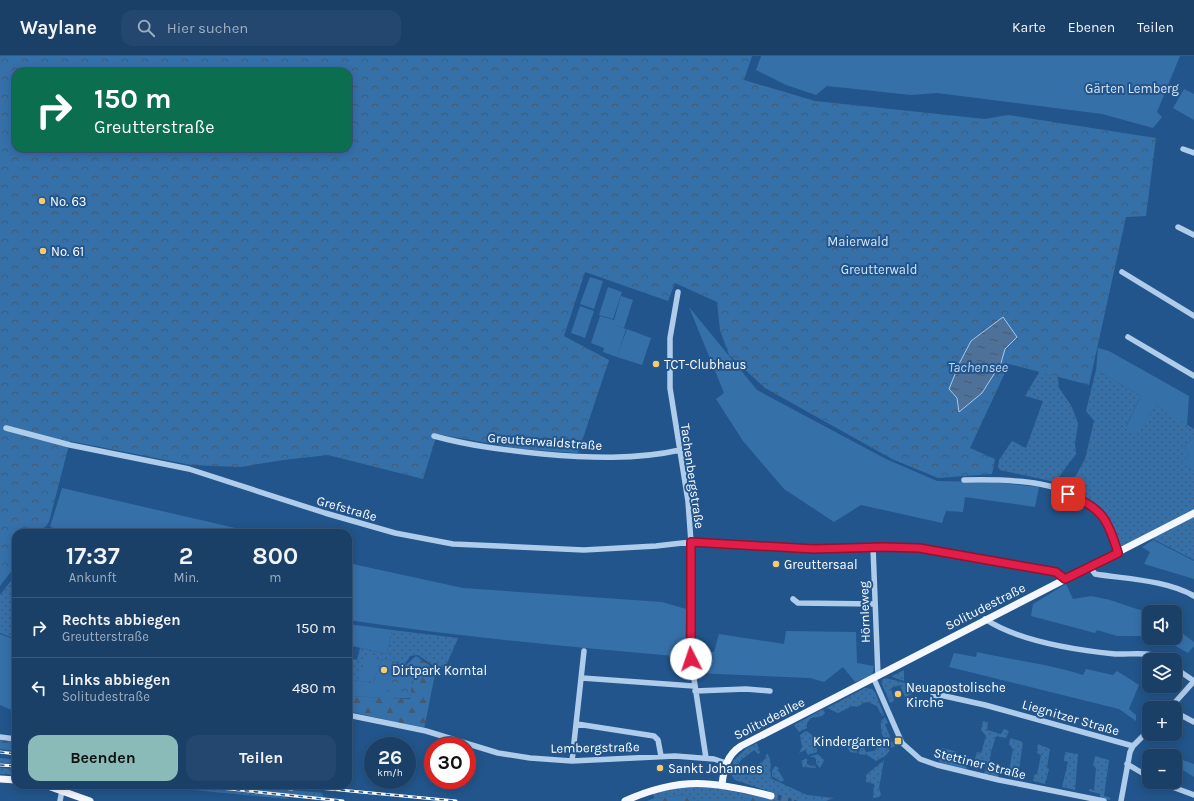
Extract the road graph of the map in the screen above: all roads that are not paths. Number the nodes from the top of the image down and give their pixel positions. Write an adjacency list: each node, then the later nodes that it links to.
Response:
1 (1183, 149): 2 (street)
2 (1194, 153)
3 (1178, 227): 4 (street)
4 (1194, 235)
5 (1122, 272): 7 (street)
6 (678, 292): 12 (street, Tachenbergstraße)
7 (1194, 316)
8 (1128, 337): 9 (street)
9 (1194, 376)
10 (6, 428): 15 (street, Grefstraße)
11 (434, 436): 12 (street, Greutterwaldstraße)
12 (680, 450): 15 (street, Tachenbergstraße)
13 (964, 480): 17 (street)
14 (1194, 513): 17 (main road, Solitudestraße)
15 (691, 542): 16 (street, Grefstraße); 30 (street, Tachenbergstraße)
16 (873, 547): 19 (street, Grefstraße); 22 (street, Hörnleweg)
17 (1118, 553): 18 (main road, Solitudestraße)
18 (1090, 567): 19 (main road, Solitudestraße); 20 (street)
19 (1065, 579): 23 (main road, Solitudestraße)
20 (1194, 596)
21 (793, 599): 22 (street)
22 (874, 604): 27 (street, Hörnleweg)
23 (985, 619): 25 (street); 27 (main road, Solitudestraße)
24 (584, 652): 28 (street)
25 (1142, 654)
26 (1182, 672): 29 (street)
27 (876, 677): 45 (main road, Solitudeallee); 59 (street, Stettiner Straße)
28 (582, 678): 30 (street); 37 (street)
29 (1194, 680): 33 (street)
30 (695, 688): 31 (street); 43 (street, Tachenbergstraße)
31 (770, 691)
32 (932, 696): 41 (street, Liegnitzer Straße)
33 (1176, 701)
34 (352, 716): 44 (street, Lembergstraße)
35 (1182, 716): 36 (street)
36 (1194, 722)
37 (577, 724): 42 (street); 44 (street)
38 (0, 737): 40 (street)
39 (1142, 737): 41 (street)
40 (12, 738)
41 (1133, 746): 46 (street)
42 (661, 756): 43 (street, Lembergstraße); 44 (street, Lembergstraße)
43 (706, 758): 45 (street, Lembergstraße)
44 (572, 761)
45 (726, 763): 50 (main road, Solitudeallee)
46 (1127, 764): 47 (street); 60 (street)
47 (1142, 773)
48 (0, 779): 49 (main road)
49 (12, 780)
50 (722, 784): 55 (main road); 58 (main road)
51 (63, 789): 56 (street)
52 (65, 789): 57 (main road)
53 (1178, 789): 54 (street)
54 (1194, 795)
55 (771, 796)
56 (60, 801)
57 (90, 801)
58 (625, 801)
59 (1104, 801)
60 (1122, 801)

